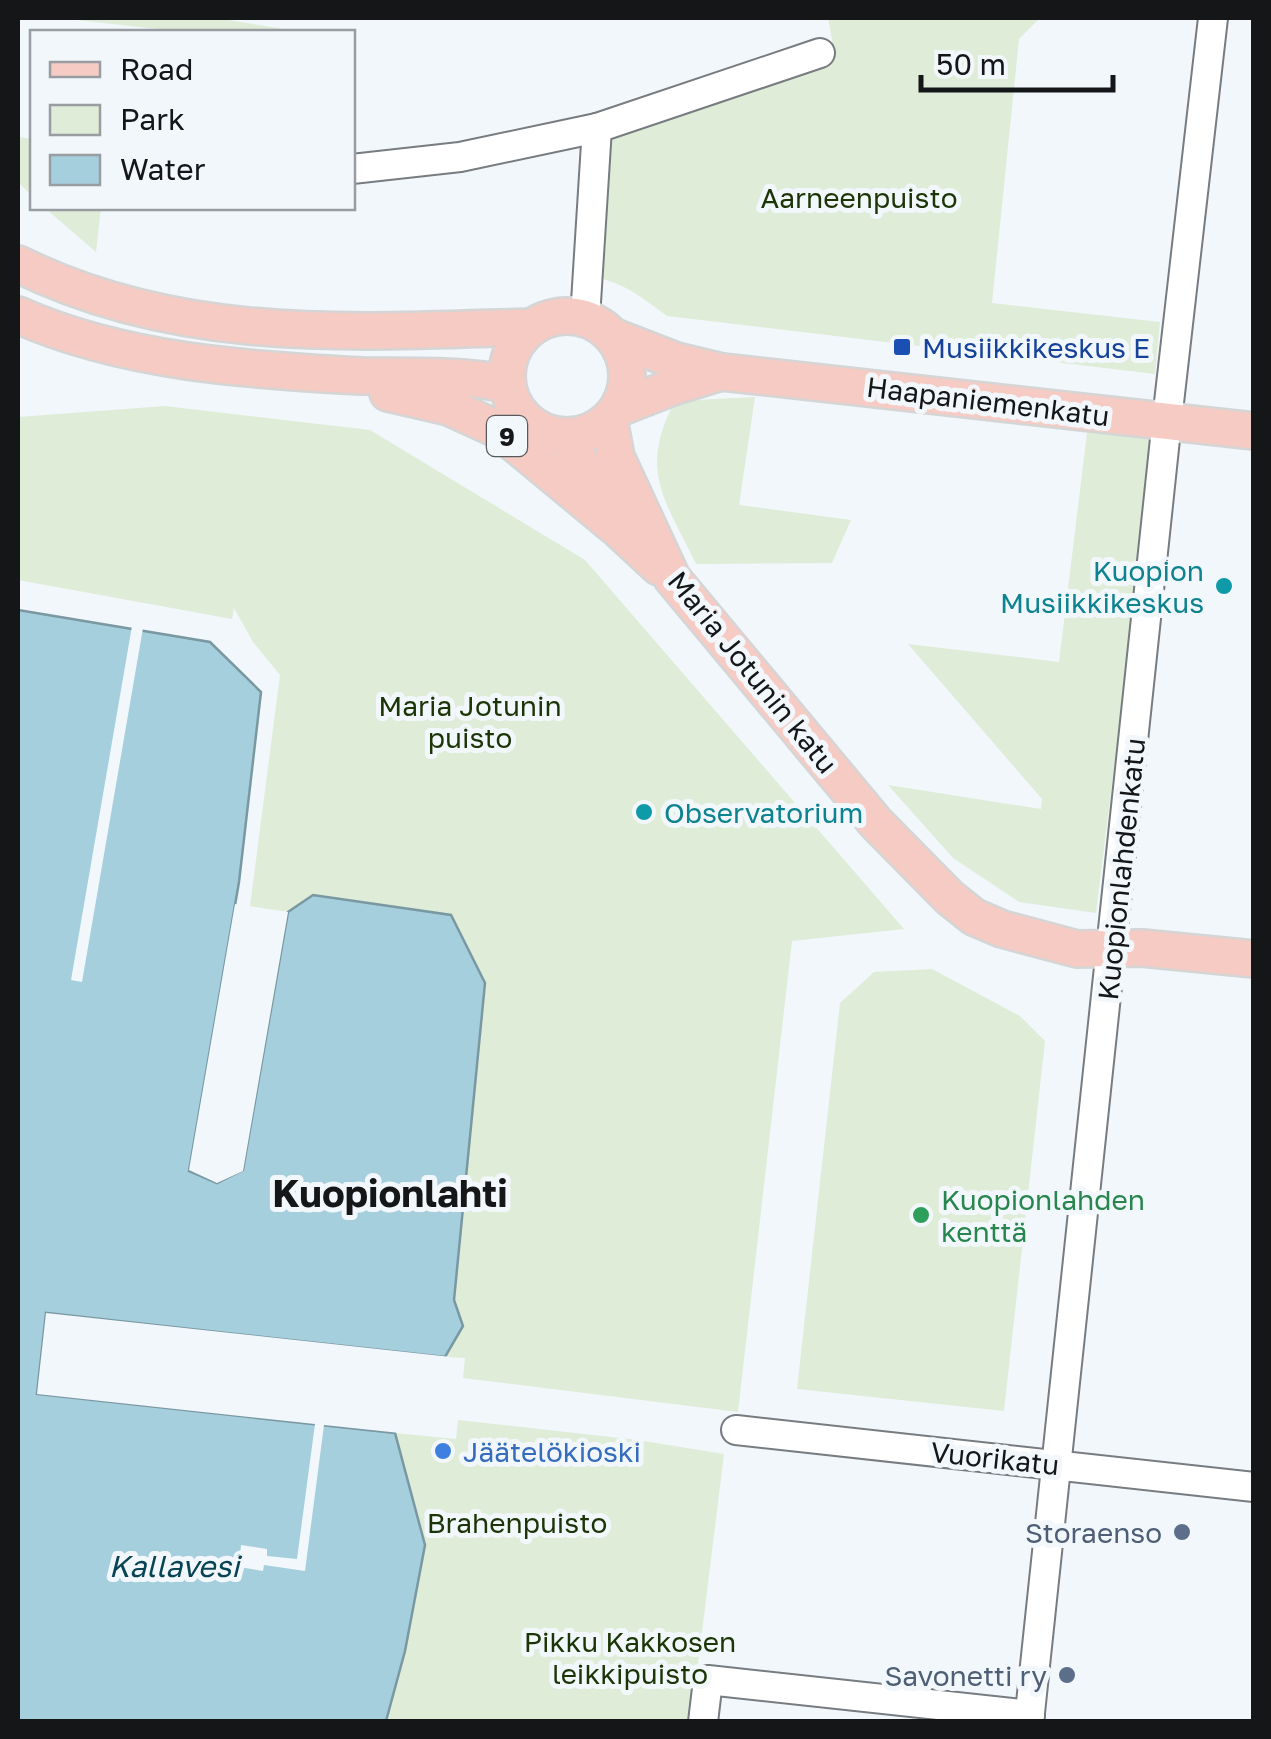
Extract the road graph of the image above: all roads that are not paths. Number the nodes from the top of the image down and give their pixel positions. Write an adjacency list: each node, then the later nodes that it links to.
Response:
1 (1213, 18): 13 (street, Kuopionlahdenkatu)
2 (820, 53): 3 (street)
3 (597, 128): 4 (street); 8 (street)
4 (355, 169)
5 (18, 264): 7 (main road)
6 (18, 315): 10 (main road, 9)
7 (532, 327): 8 (main road); 11 (main road, 9)
8 (599, 328): 9 (main road, Haapaniemenkatu); 12 (main road, 9)
9 (722, 372): 12 (main road, Haapaniemenkatu); 13 (main road, Haapaniemenkatu)
10 (300, 373): 11 (main road, 9); 16 (main road, 9)
11 (507, 384): 15 (main road, 9)
12 (614, 414): 15 (main road, 9); 17 (main road, Maria Jotunin katu / 9)
13 (1167, 420): 14 (main road, Haapaniemenkatu); 18 (street, Kuopionlahdenkatu)
14 (1254, 431)
15 (566, 437): 16 (main road, 9)
16 (618, 529): 17 (main road, 9)
17 (672, 578): 18 (main road, Maria Jotunin katu / 9)
18 (1113, 950): 19 (main road, 9); 21 (street, Kuopionlahdenkatu)
19 (1254, 959)
20 (736, 1430): 21 (street, Vuorikatu)
21 (1057, 1465): 22 (street, Vuorikatu); 23 (street, Kuopionlahdenkatu)
22 (1254, 1487)
23 (1030, 1718): 24 (street)
24 (703, 1722)

